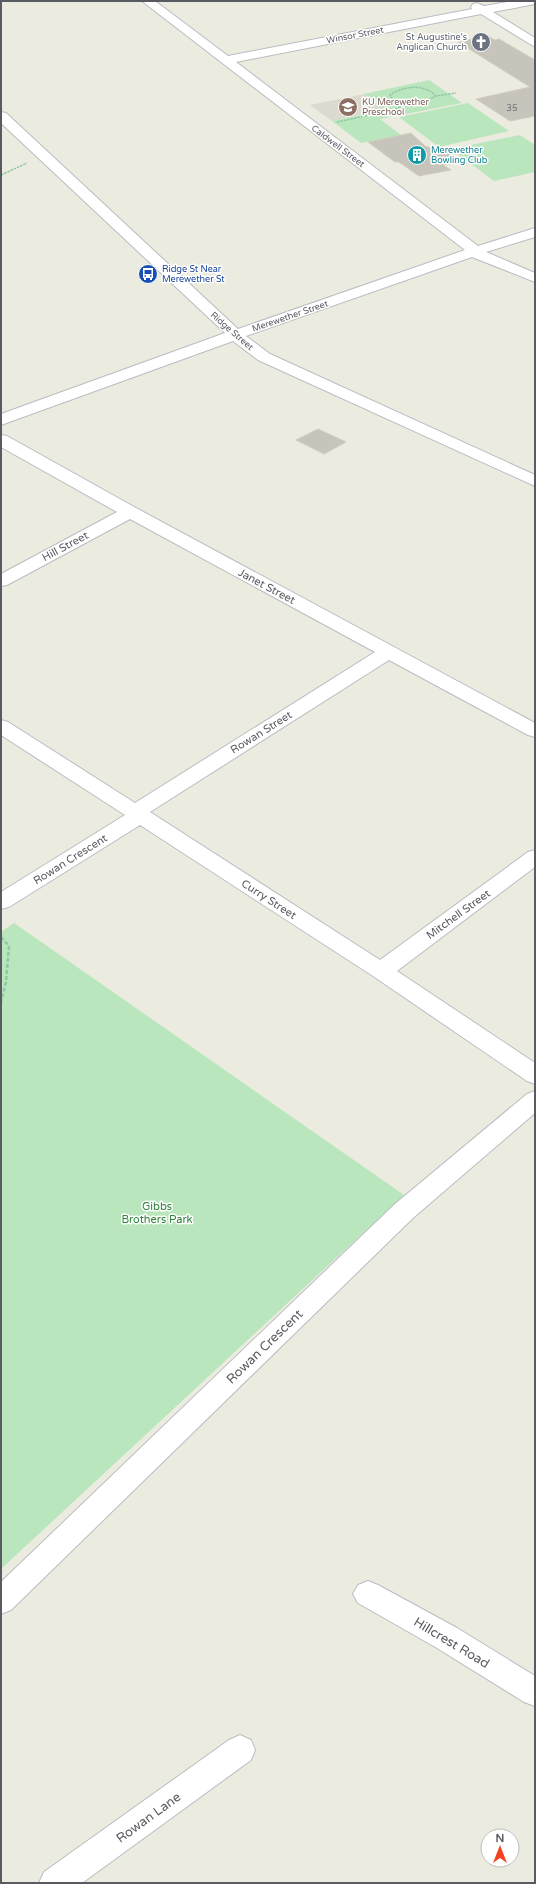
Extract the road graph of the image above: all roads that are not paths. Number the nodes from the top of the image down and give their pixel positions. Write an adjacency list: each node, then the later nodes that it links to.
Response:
1 (148, 1): 6 (street, Caldwell Street)
2 (467, 1): 4 (street)
3 (531, 1): 4 (street, Winsor Street)
4 (482, 11): 5 (street); 6 (street, Winsor Street)
5 (535, 44)
6 (226, 60): 9 (street, Caldwell Street)
7 (1, 116): 11 (street, Ridge Street)
8 (535, 232): 9 (street, Merewether Street)
9 (473, 252): 10 (street, Caldwell Street); 11 (street, Merewether Street)
10 (535, 278)
11 (236, 335): 12 (street, Merewether Street); 14 (street, Ridge Street)
12 (1, 420)
13 (1, 440): 15 (street, Janet Street)
14 (532, 476)
15 (130, 512): 16 (street, Hill Street); 17 (street, Janet Street)
16 (1, 581)
17 (389, 652): 19 (street, Janet Street); 20 (street, Rowan Street)
18 (1, 726): 20 (street, Curry Street)
19 (535, 731)
20 (137, 815): 22 (street, Rowan Crescent); 23 (street, Curry Street)
21 (535, 857): 23 (street, Mitchell Street)
22 (1, 902)
23 (381, 971): 24 (street, Curry Street)
24 (535, 1074)
25 (535, 1100): 27 (street, Rowan Crescent)
26 (368, 1594): 28 (street, Hillcrest Road)
27 (1, 1600)
28 (535, 1692)
29 (240, 1750): 30 (street, Rowan Lane)
30 (55, 1883)

